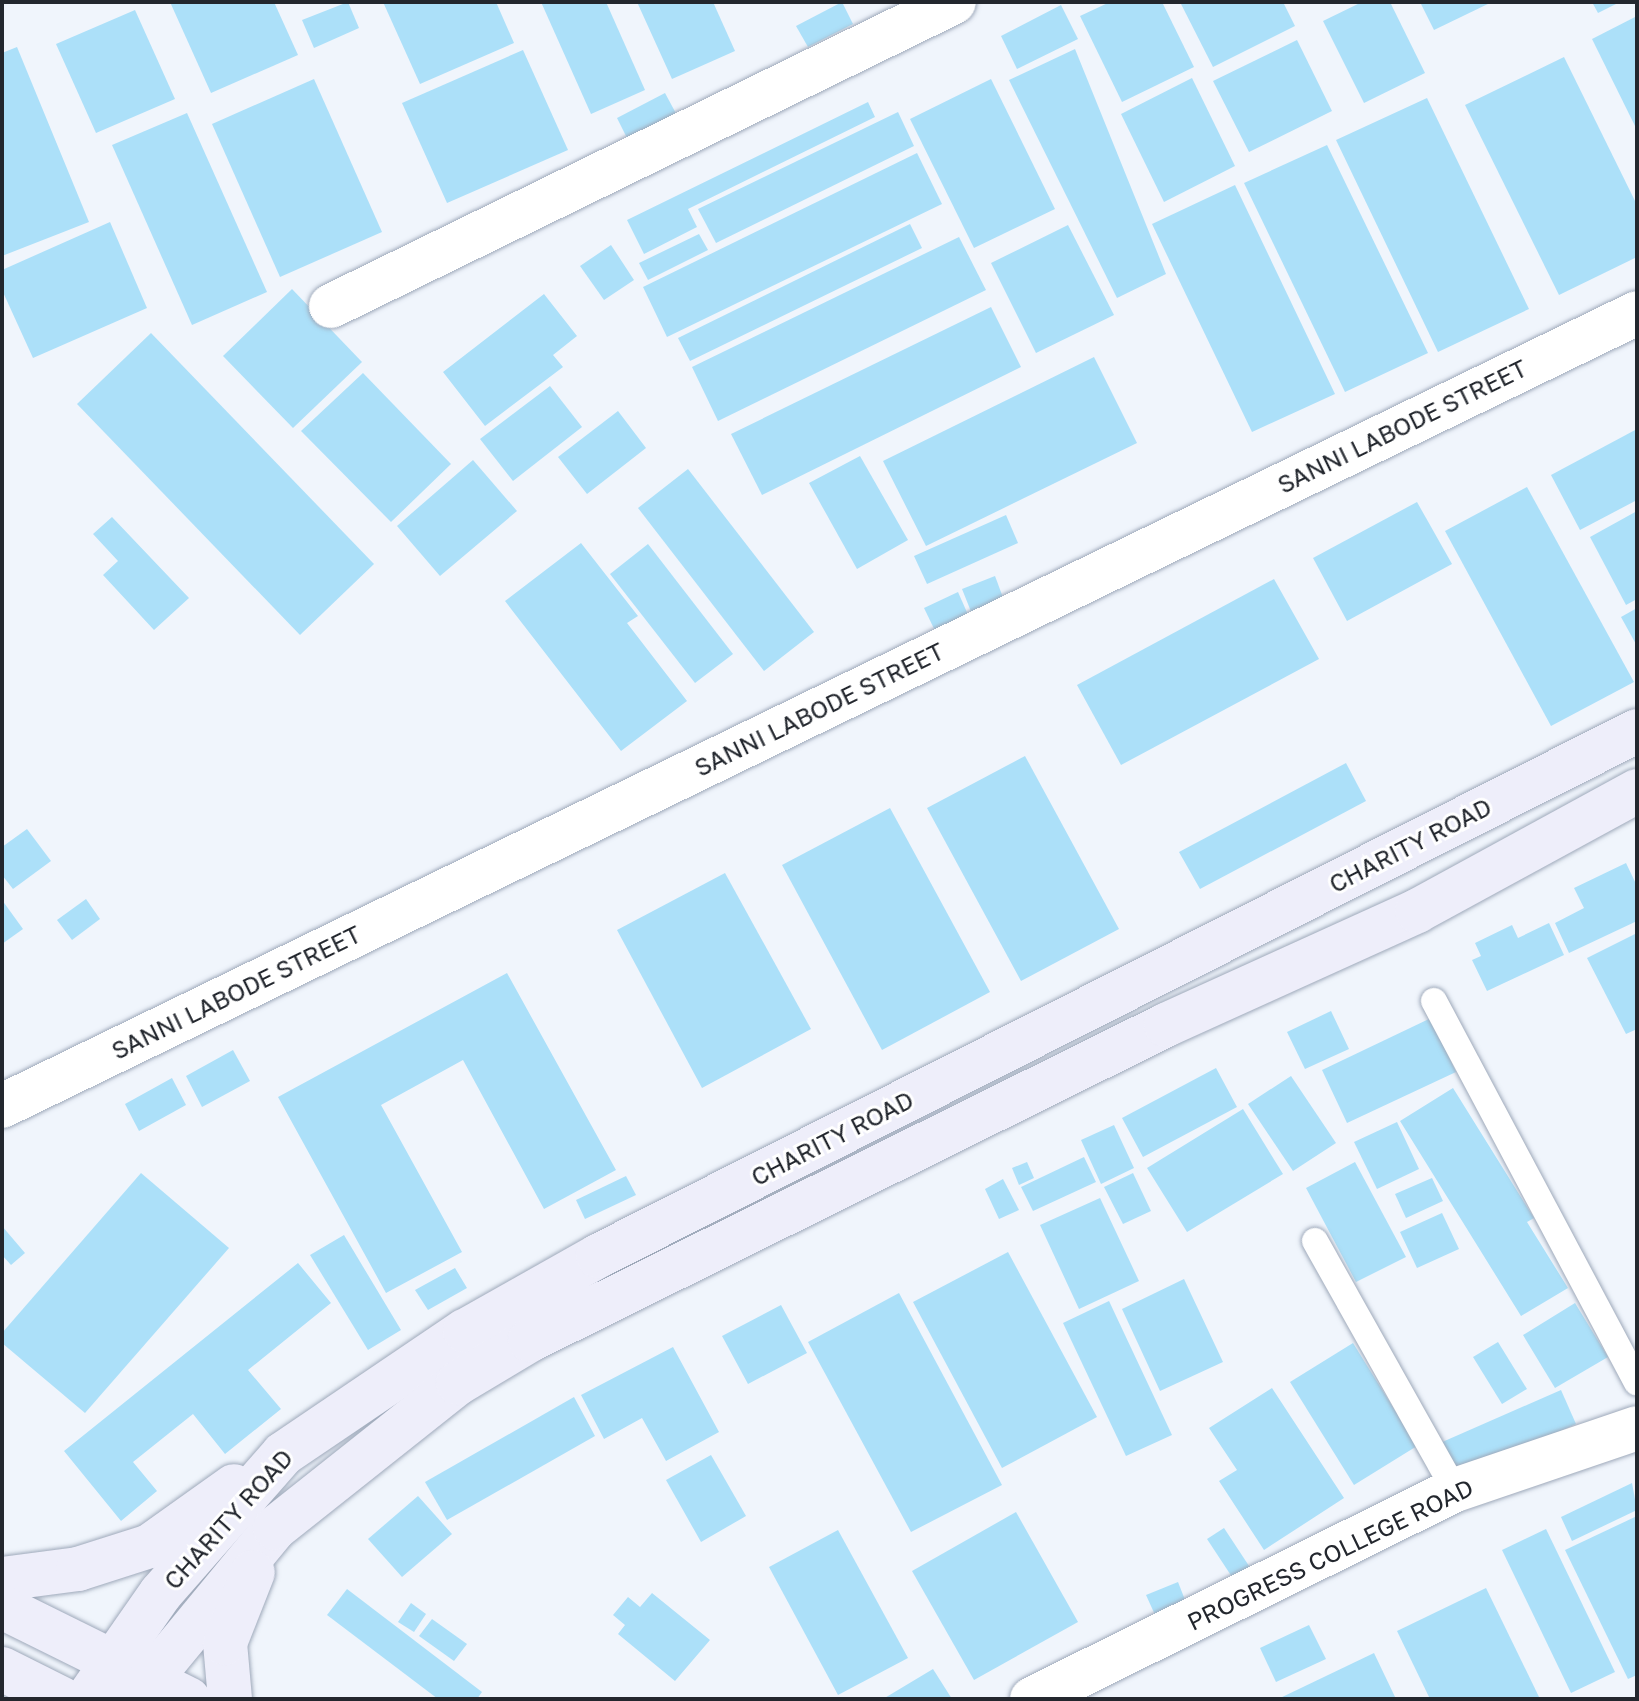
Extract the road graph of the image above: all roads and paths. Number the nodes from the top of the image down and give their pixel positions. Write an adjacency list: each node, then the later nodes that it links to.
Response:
1 (954, 2): 2 (street)
2 (331, 306)
3 (1637, 313): 7 (street, SANNI LABODE STREET)
4 (1637, 731): 11 (street, CHARITY ROAD)
5 (1637, 791): 13 (street, CHARITY ROAD)
6 (1434, 1001): 9 (lane)
7 (2, 1106)
8 (1315, 1241): 12 (lane)
9 (1637, 1382)
10 (1637, 1428): 12 (street, PROGRESS COLLEGE ROAD)
11 (283, 1454): 14 (street); 17 (street, CHARITY ROAD)
12 (1455, 1490): 22 (street, PROGRESS COLLEGE ROAD)
13 (275, 1528): 17 (street, CHARITY ROAD); 21 (street)
14 (2, 1579)
15 (2, 1607): 17 (street)
16 (2, 1669): 18 (street)
17 (132, 1679): 19 (street); 20 (street)
18 (49, 1696)
19 (87, 1699)
20 (188, 1699)
21 (230, 1699)
22 (1032, 1699)

